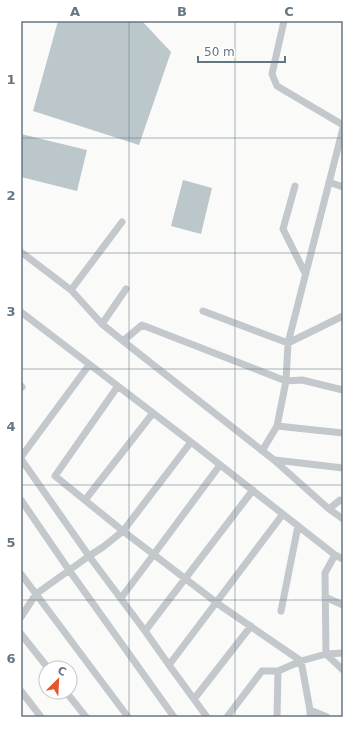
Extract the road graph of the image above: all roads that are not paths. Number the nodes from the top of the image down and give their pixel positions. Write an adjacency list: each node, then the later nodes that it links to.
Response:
1 (284, 21): 2 (lane)
2 (343, 127): 3 (lane)
3 (329, 182): 5 (lane); 8 (lane)
4 (295, 186): 8 (lane)
5 (343, 187)
6 (122, 222): 10 (lane)
7 (21, 252): 10 (lane)
8 (305, 273): 16 (lane)
9 (126, 289): 14 (lane)
10 (71, 290): 14 (lane)
11 (203, 311): 16 (lane)
12 (21, 312): 17 (lane)
13 (343, 316): 16 (lane)
14 (102, 324): 15 (lane)
15 (123, 341): 18 (lane); 25 (lane)
16 (288, 343): 18 (lane)
17 (89, 365): 19 (lane); 26 (lane)
18 (286, 381): 20 (lane); 22 (lane)
19 (118, 386): 21 (lane); 32 (lane)
20 (343, 390)
21 (153, 413): 24 (lane); 32 (lane)
22 (277, 426): 23 (lane); 25 (lane)
23 (343, 432)
24 (191, 442): 28 (lane); 38 (lane)
25 (262, 451): 27 (lane)
26 (21, 458): 41 (lane)
27 (274, 460): 29 (lane); 34 (lane)
28 (220, 465): 30 (lane); 39 (lane)
29 (343, 468)
30 (252, 490): 35 (lane); 45 (lane)
31 (21, 500): 43 (lane)
32 (85, 500): 38 (lane)
33 (343, 501): 34 (lane)
34 (329, 509): 36 (lane)
35 (283, 514): 37 (lane); 49 (lane)
36 (343, 519)
37 (298, 526): 40 (lane); 51 (lane)
38 (124, 531): 39 (lane); 41 (lane)
39 (154, 554): 45 (lane); 48 (lane)
40 (335, 555): 42 (lane); 47 (lane)
41 (89, 556): 43 (lane); 48 (lane)
42 (343, 559)
43 (69, 570): 46 (lane); 70 (lane)
44 (21, 574): 46 (lane)
45 (185, 578): 49 (lane); 54 (lane)
46 (36, 594): 52 (lane); 69 (lane)
47 (325, 597): 50 (lane); 57 (lane)
48 (121, 598): 54 (lane)
49 (217, 602): 53 (lane); 60 (lane)
50 (343, 605)
51 (281, 611)
52 (21, 617)
53 (251, 626): 59 (lane); 64 (lane)
54 (145, 631): 60 (lane)
55 (22, 637): 58 (lane)
56 (343, 653): 57 (lane)
57 (326, 654): 59 (lane); 61 (lane)
58 (41, 660)
59 (301, 661): 62 (lane); 66 (lane)
60 (169, 665): 64 (lane)
61 (343, 670)
62 (278, 671): 72 (lane); 73 (lane)
63 (21, 691): 67 (lane)
64 (194, 699): 71 (lane)
65 (72, 700): 68 (lane)
66 (310, 714): 74 (lane)
67 (41, 717)
68 (86, 717)
69 (128, 717)
70 (174, 717)
71 (207, 717)
72 (227, 717)
73 (277, 717)
74 (327, 717)

